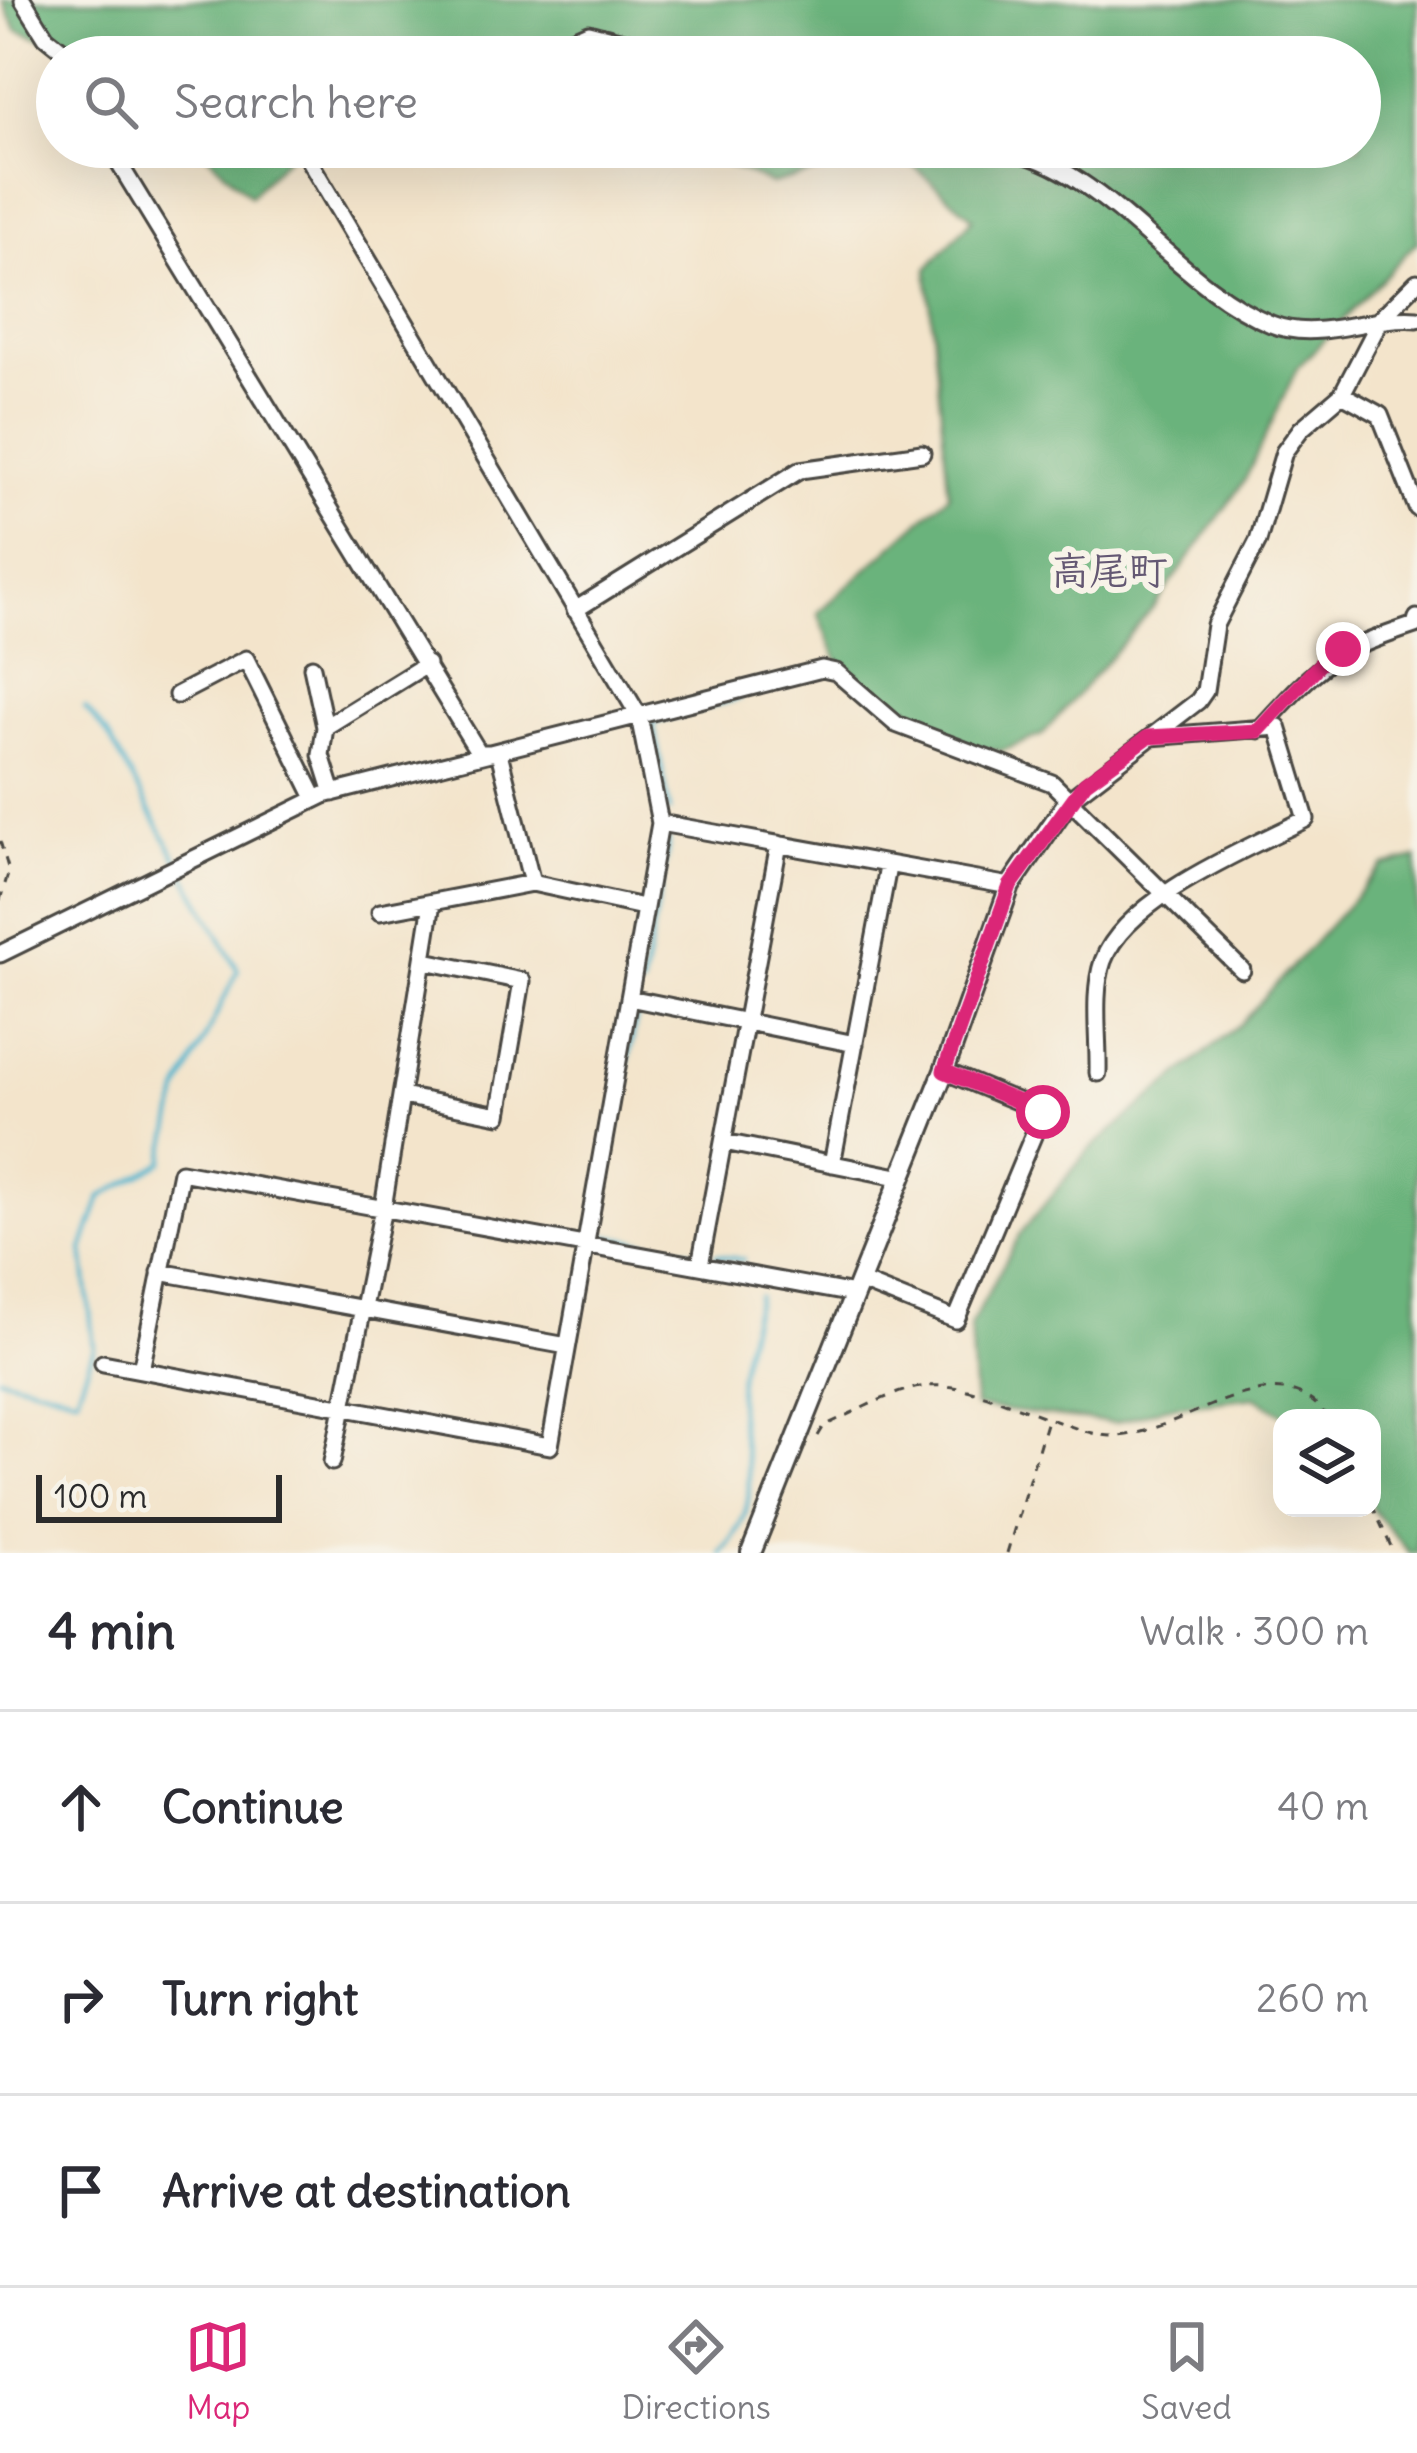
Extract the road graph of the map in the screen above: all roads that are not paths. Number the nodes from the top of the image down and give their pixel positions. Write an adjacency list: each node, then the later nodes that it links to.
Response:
1 (23, 0): 2 (street)
2 (45, 36)
3 (123, 168): 14 (street)
4 (313, 168): 12 (street)
5 (1055, 168): 7 (street)
6 (1417, 283): 7 (street)
7 (1382, 316): 8 (street); 9 (street)
8 (1417, 319)
9 (1342, 394): 11 (street); 20 (street)
10 (922, 453): 12 (street)
11 (1417, 508)
12 (575, 610): 17 (street)
13 (1417, 618): 19 (street)
14 (427, 664): 18 (street); 21 (street)
15 (312, 667): 18 (street)
16 (177, 695): 23 (street)
17 (639, 716): 21 (street); 24 (street); 25 (street)
18 (325, 727): 22 (street)
19 (1258, 731): 20 (street); 30 (street)
20 (1148, 737): 24 (street)
21 (500, 753): 22 (street); 28 (street)
22 (333, 793): 23 (street)
23 (315, 798): 34 (street)
24 (1070, 799): 29 (street); 30 (street)
25 (660, 823): 26 (street); 32 (street)
26 (779, 844): 27 (street); 38 (street)
27 (888, 867): 29 (street); 39 (street)
28 (532, 883): 31 (street); 32 (street)
29 (1010, 886): 40 (street)
30 (1163, 891): 36 (street); 41 (street)
31 (432, 904): 33 (street); 35 (street)
32 (643, 907): 37 (street)
33 (380, 912)
34 (0, 954)
35 (425, 961): 42 (street); 42 (street)
36 (1242, 970)
37 (629, 998): 38 (street); 47 (street)
38 (743, 1021): 39 (street); 43 (street)
39 (855, 1044): 44 (street)
40 (944, 1071): 45 (street); 50 (street)
41 (1098, 1073)
42 (402, 1096): 46 (street)
43 (724, 1142): 44 (street); 48 (street)
44 (832, 1164): 45 (street)
45 (898, 1177): 50 (street)
46 (383, 1208): 47 (street); 49 (street); 51 (street)
47 (584, 1247): 48 (street); 52 (street)
48 (700, 1265): 50 (street)
49 (160, 1272): 51 (street); 54 (street)
50 (857, 1288): 57 (street)
51 (362, 1309): 52 (street); 55 (street)
52 (567, 1346): 55 (street)
53 (103, 1364): 54 (street)
54 (141, 1370): 55 (street)
55 (342, 1408): 56 (street)
56 (332, 1462)
57 (751, 1553)

